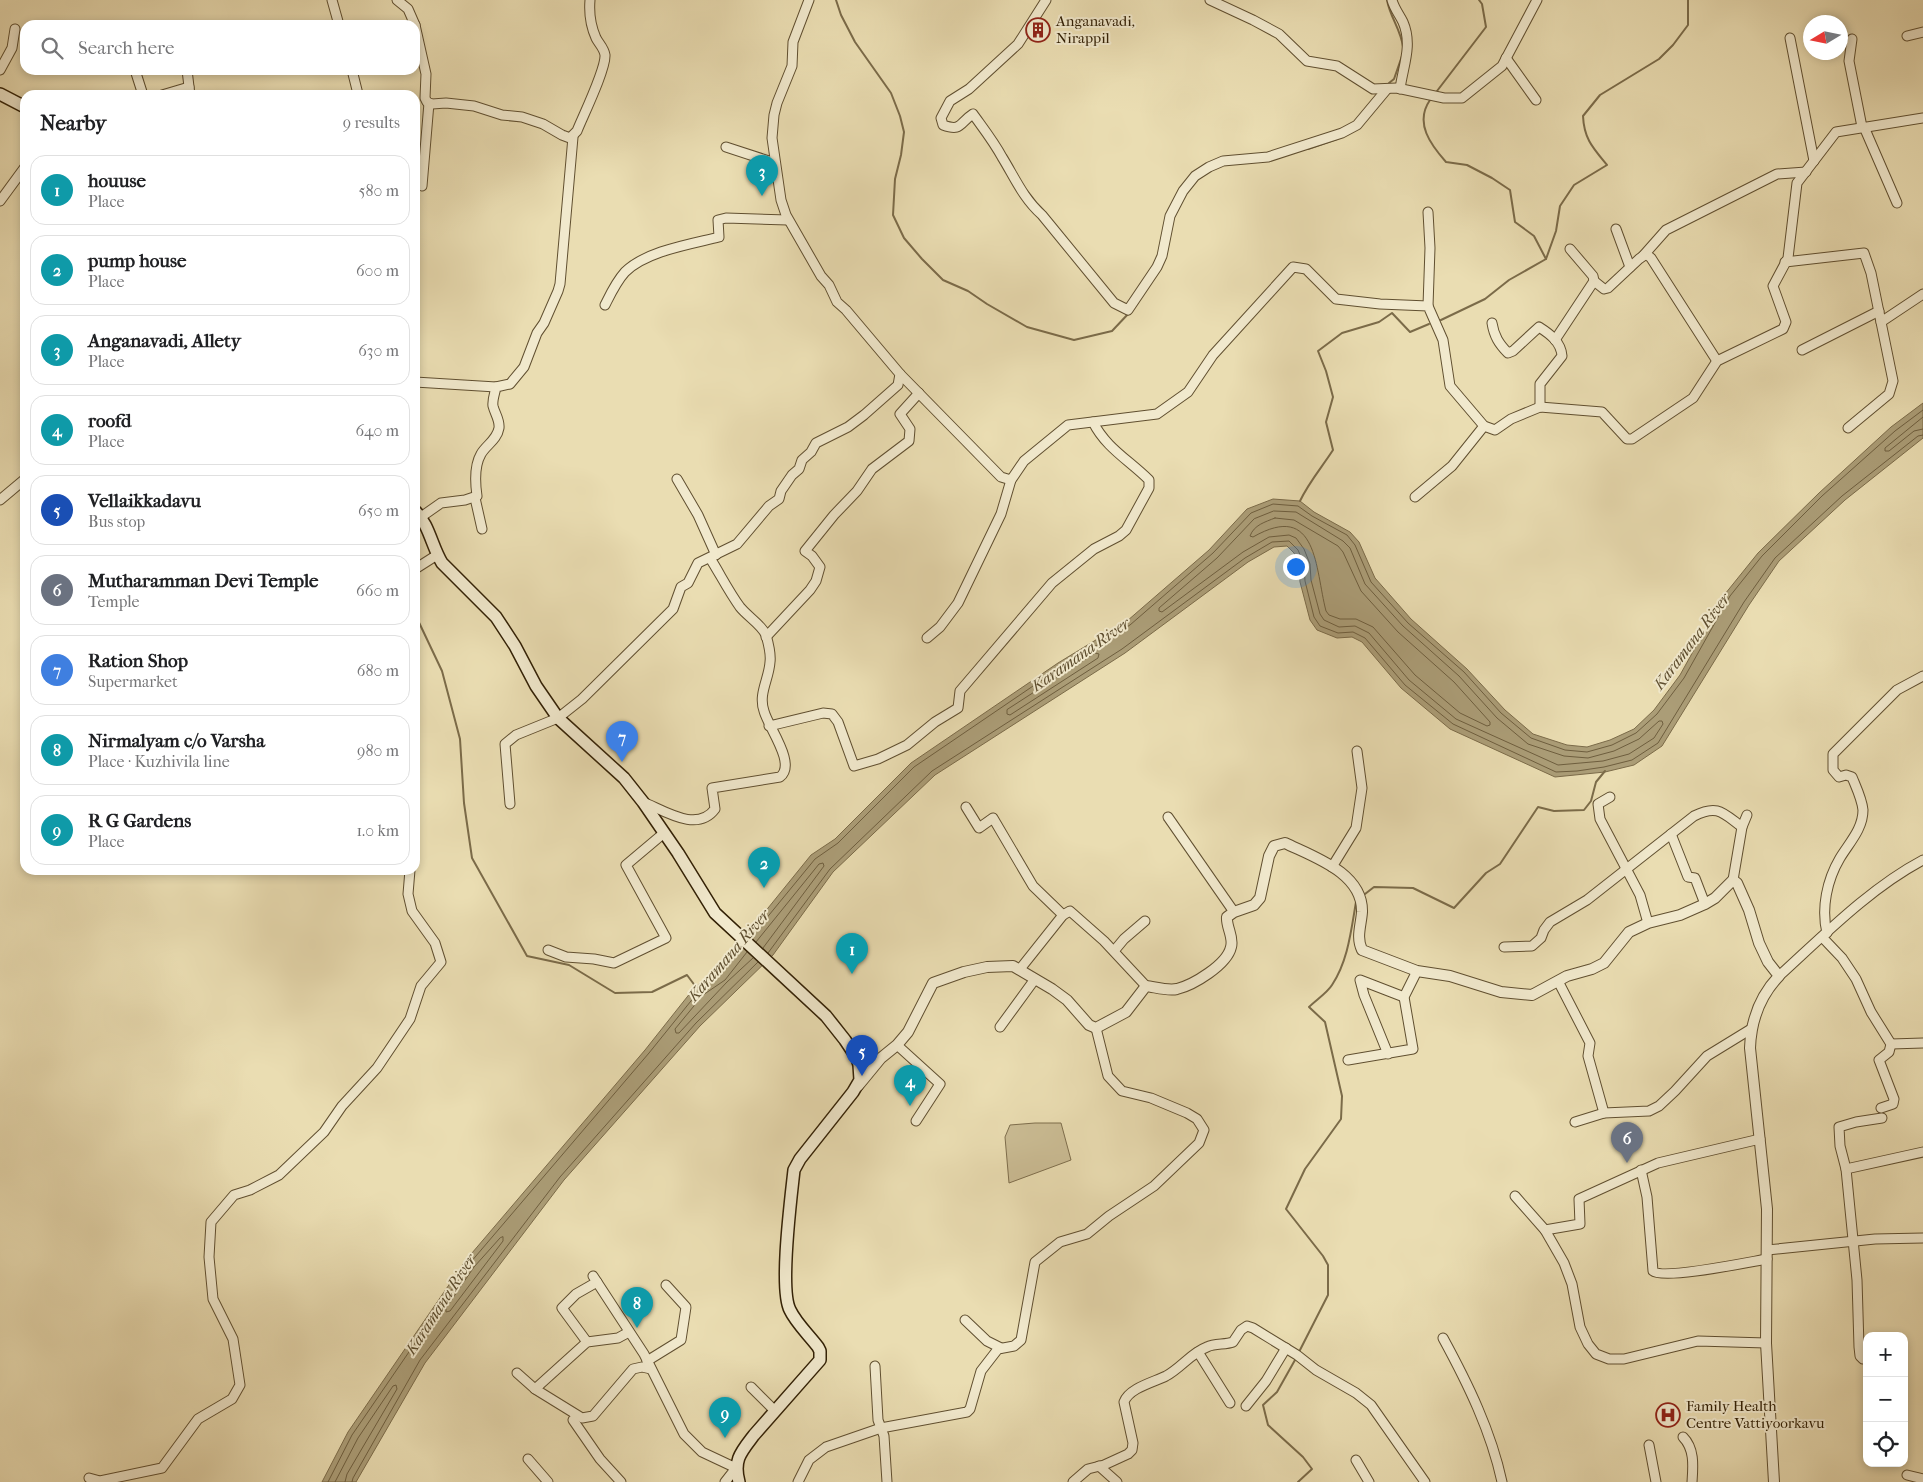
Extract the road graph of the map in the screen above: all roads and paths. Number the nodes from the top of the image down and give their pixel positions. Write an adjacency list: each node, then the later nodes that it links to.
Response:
1 (332, 0): 9 (street)
2 (397, 0): 10 (street)
3 (590, 0): 33 (street)
4 (809, 0): 36 (street)
5 (1046, 0): 22 (street)
6 (1210, 0): 22 (street)
7 (1392, 0): 23 (street)
8 (1537, 0): 17 (street)
9 (338, 20)
10 (413, 20)
11 (15, 29): 18 (street)
12 (1923, 32): 13 (street)
13 (1907, 36)
14 (1790, 38): 35 (street)
15 (1852, 39): 32 (street)
16 (420, 50): 29 (street)
17 (1506, 58): 23 (street); 28 (street)
18 (0, 70)
19 (137, 75): 24 (street)
20 (188, 75): 25 (street)
21 (353, 75): 26 (street)
22 (1387, 88): 23 (street)
23 (1400, 89)
24 (141, 90)
25 (190, 90)
26 (357, 90)
27 (0, 94): 30 (main road)
28 (1536, 100)
29 (430, 103): 33 (street); 39 (street)
30 (20, 104)
31 (1923, 118): 32 (street)
32 (1863, 127): 35 (street); 41 (street)
33 (573, 137): 61 (street)
34 (726, 147): 36 (street)
35 (1814, 161): 37 (street)
36 (775, 163): 43 (street)
37 (1806, 172): 46 (street); 47 (street)
38 (20, 173): 40 (street)
39 (422, 186)
40 (0, 201)
41 (1897, 203)
42 (1428, 212): 52 (street)
43 (788, 220): 51 (street); 59 (street)
44 (1616, 229): 48 (street)
45 (1570, 249): 49 (street)
46 (1643, 256): 48 (street); 58 (street)
47 (1785, 262): 53 (street); 58 (street)
48 (1630, 267): 49 (street)
49 (1594, 281): 56 (street)
50 (1923, 294): 54 (street)
51 (605, 305)
52 (1428, 306): 64 (street); 65 (street)
53 (1879, 311): 54 (street); 57 (street)
54 (1881, 322): 66 (street)
55 (1492, 323): 56 (street)
56 (1555, 340): 63 (street)
57 (1802, 350)
58 (1717, 361): 63 (street)
59 (900, 374): 62 (street); 77 (street)
60 (420, 382): 61 (street)
61 (496, 387): 71 (street)
62 (919, 393): 68 (street); 79 (street)
63 (1540, 407): 65 (street)
64 (1093, 422): 68 (street); 83 (street)
65 (1484, 426): 70 (street)
66 (1848, 428)
67 (676, 479): 77 (street)
68 (1011, 480): 80 (street)
69 (20, 483): 72 (street)
70 (1415, 497)
71 (475, 498): 73 (street); 75 (street)
72 (0, 500)
73 (420, 513)
74 (420, 518): 76 (main road)
75 (482, 529)
76 (437, 555): 78 (street); 82 (main road)
77 (713, 556): 79 (street); 82 (street)
78 (420, 566)
79 (766, 637): 83 (street)
80 (927, 638)
81 (1923, 676): 104 (street)
82 (558, 718): 86 (main road); 87 (street)
83 (769, 726): 86 (street)
84 (1357, 751): 95 (street)
85 (1610, 797): 96 (street)
86 (643, 802): 92 (main road)
87 (510, 804)
88 (966, 807): 101 (street)
89 (1746, 815): 91 (street)
90 (1168, 817): 100 (street)
91 (1742, 827): 93 (street); 98 (street)
92 (664, 833): 106 (street); 123 (main road)
93 (1671, 834): 96 (street); 99 (street)
94 (1923, 860): 104 (street)
95 (1332, 867): 100 (street); 109 (street)
96 (1626, 869): 103 (street); 105 (street)
97 (410, 875): 163 (street)
98 (1733, 880): 99 (street); 110 (street)
99 (1705, 904): 103 (street)
100 (1234, 912): 113 (street)
101 (1063, 915): 107 (street); 108 (street)
102 (1145, 921): 107 (street)
103 (1648, 924): 112 (street)
104 (1825, 935): 110 (street); 119 (street)
105 (1504, 947)
106 (548, 950)
107 (1114, 952): 113 (street)
108 (1020, 969): 111 (street); 120 (street)
109 (1417, 971): 112 (street); 114 (street)
110 (1779, 976): 117 (street)
111 (1035, 979): 115 (street); 116 (street)
112 (1558, 981): 124 (street)
113 (1146, 986): 116 (street)
114 (1404, 997): 121 (street); 121 (street)
115 (1000, 1027)
116 (1096, 1028): 142 (street)
117 (1750, 1029): 124 (street); 127 (street)
118 (1923, 1043): 119 (street)
119 (1891, 1044): 129 (street)
120 (897, 1045): 123 (street); 125 (street)
121 (1388, 1054): 122 (street)
122 (1348, 1060)
123 (853, 1092): 153 (main road)
124 (1604, 1113): 126 (street)
125 (916, 1121)
126 (1575, 1122)
127 (1760, 1139): 130 (street); 135 (street)
128 (1923, 1152): 129 (street)
129 (1846, 1169): 134 (street)
130 (1640, 1170): 132 (street); 135 (street)
131 (1515, 1196): 132 (street)
132 (1544, 1230): 141 (street)
133 (1923, 1238): 134 (street)
134 (1854, 1242): 135 (street); 145 (street)
135 (1767, 1255): 141 (street)
136 (666, 1285): 146 (street)
137 (965, 1320): 142 (street)
138 (629, 1332): 140 (street); 140 (street); 146 (street)
139 (1443, 1338): 175 (street)
140 (587, 1342): 150 (street)
141 (1766, 1342): 178 (street)
142 (1001, 1348): 155 (street)
143 (1286, 1348): 144 (street); 152 (street); 174 (street)
144 (1198, 1352): 151 (street); 160 (street)
145 (1863, 1359)
146 (649, 1365): 150 (street); 161 (street)
147 (875, 1366): 155 (street)
148 (517, 1373): 150 (street)
149 (751, 1387): 153 (street)
150 (535, 1388)
151 (1230, 1403)
152 (1246, 1406)
153 (775, 1412): 161 (main road)
154 (573, 1420): 166 (street)
155 (881, 1428): 169 (street); 170 (street)
156 (1683, 1437): 177 (street)
157 (1649, 1445): 176 (street)
158 (528, 1459): 165 (street)
159 (1356, 1460): 173 (street)
160 (1099, 1466): 171 (street); 172 (street)
161 (736, 1468): 167 (street); 168 (main road)
162 (1907, 1475): 164 (street)
163 (89, 1478)
164 (1923, 1479)
165 (548, 1482)
166 (621, 1482)
167 (725, 1482)
168 (739, 1482)
169 (798, 1482)
170 (887, 1482)
171 (1074, 1482)
172 (1117, 1482)
173 (1369, 1482)
174 (1425, 1482)
175 (1502, 1482)
176 (1656, 1482)
177 (1692, 1482)
178 (1774, 1482)

